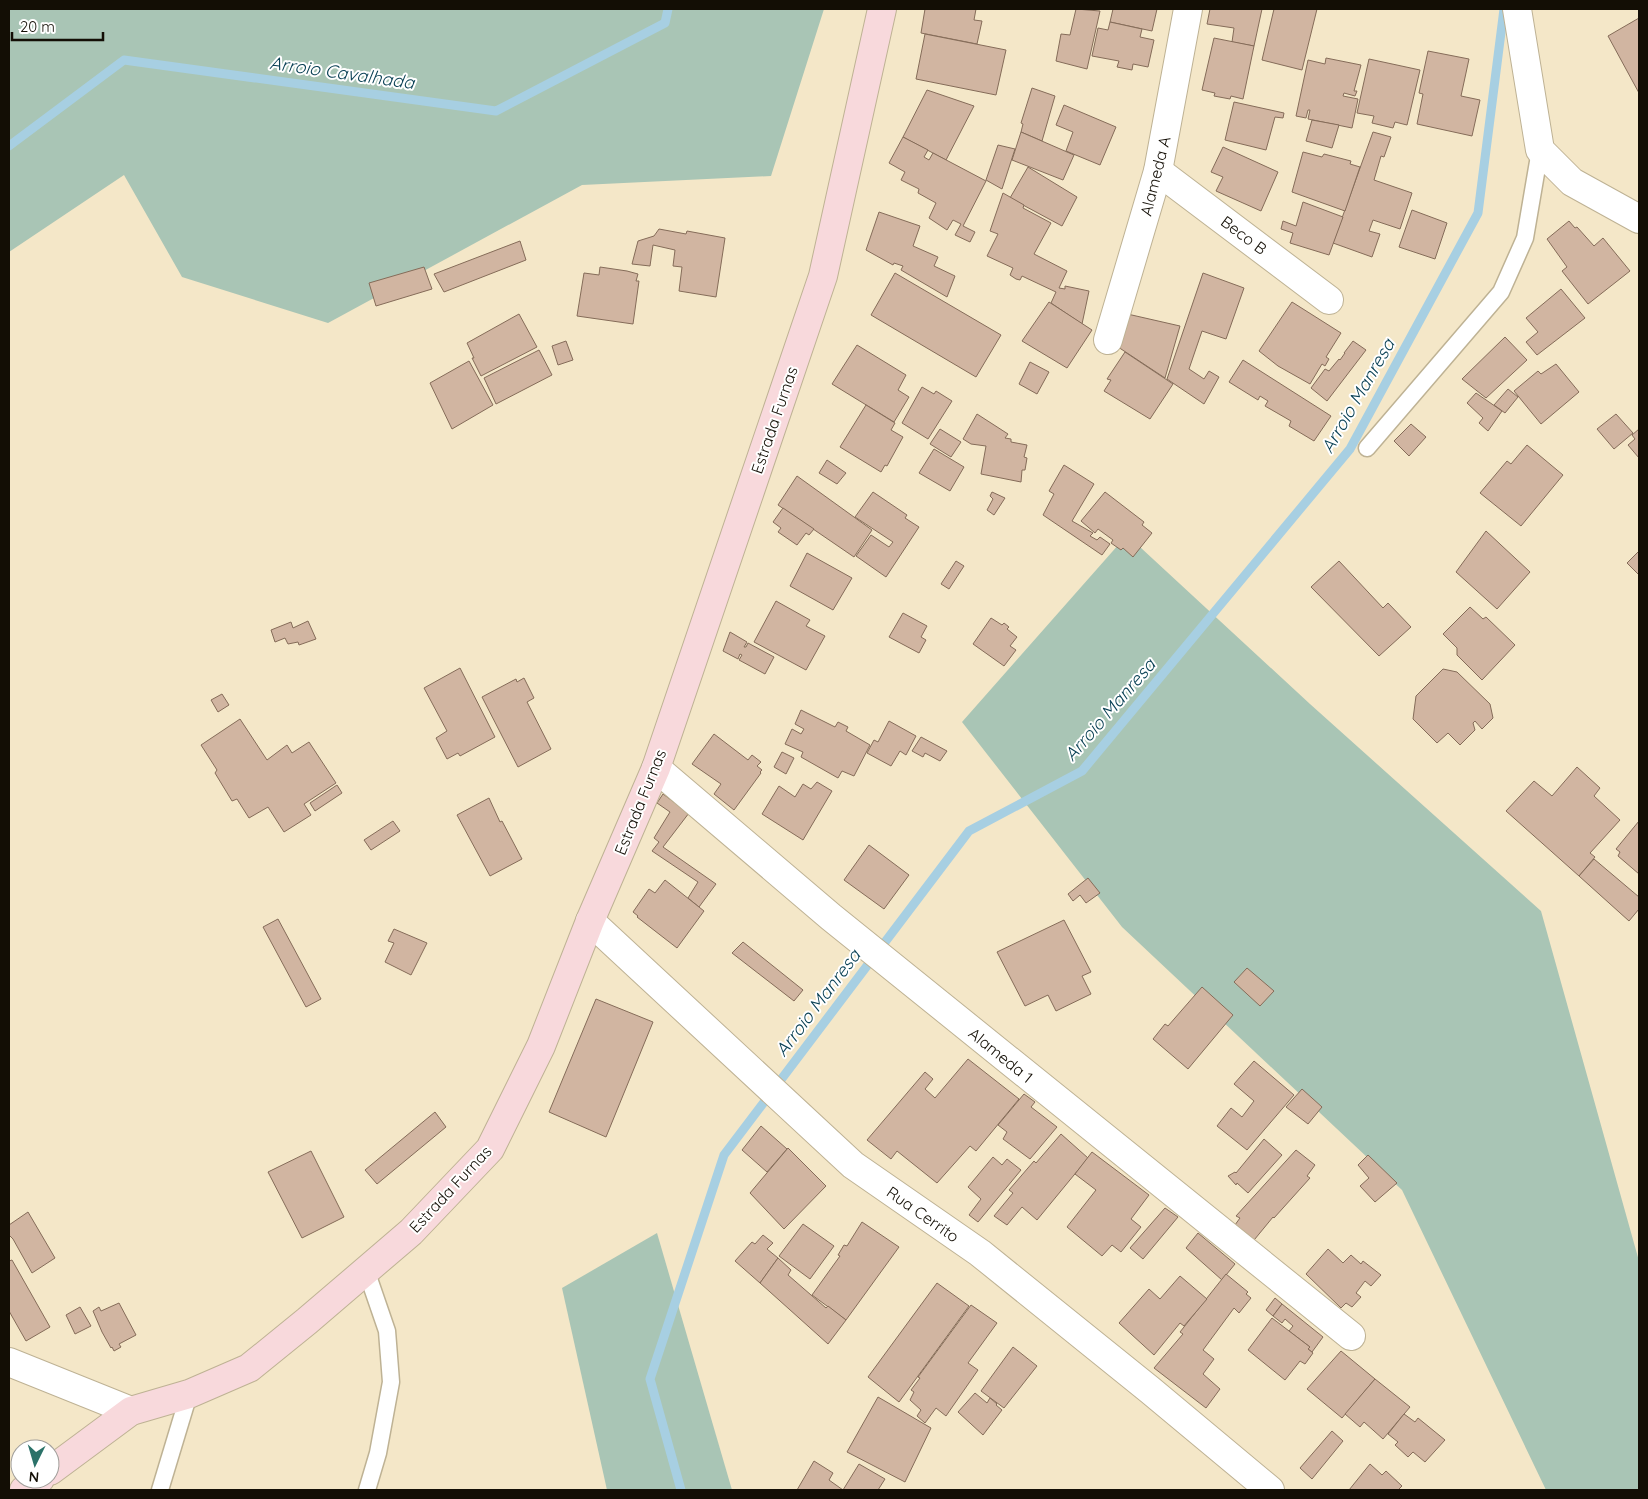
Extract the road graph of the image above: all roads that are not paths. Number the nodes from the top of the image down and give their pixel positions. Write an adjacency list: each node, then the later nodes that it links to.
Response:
1 (882, 9): 10 (street, Estrada Furnas)
2 (1188, 9): 5 (street, Alameda A)
3 (1517, 9): 4 (street)
4 (1540, 150): 6 (street); 9 (lane)
5 (1158, 170): 7 (street, Beco B); 8 (street, Alameda A)
6 (1639, 219)
7 (1329, 300)
8 (1108, 340)
9 (1367, 448)
10 (656, 768): 11 (street, Estrada Furnas); 13 (street, Alameda 1)
11 (590, 921): 12 (street, Estrada Furnas); 20 (street, Rua Cerrito)
12 (366, 1270): 15 (street, Estrada Furnas); 19 (lane)
13 (1351, 1336)
14 (9, 1362): 16 (street)
15 (189, 1394): 16 (street, Estrada Furnas); 18 (lane)
16 (131, 1411): 17 (street)
17 (60, 1464)
18 (160, 1490)
19 (367, 1490)
20 (1270, 1490)

